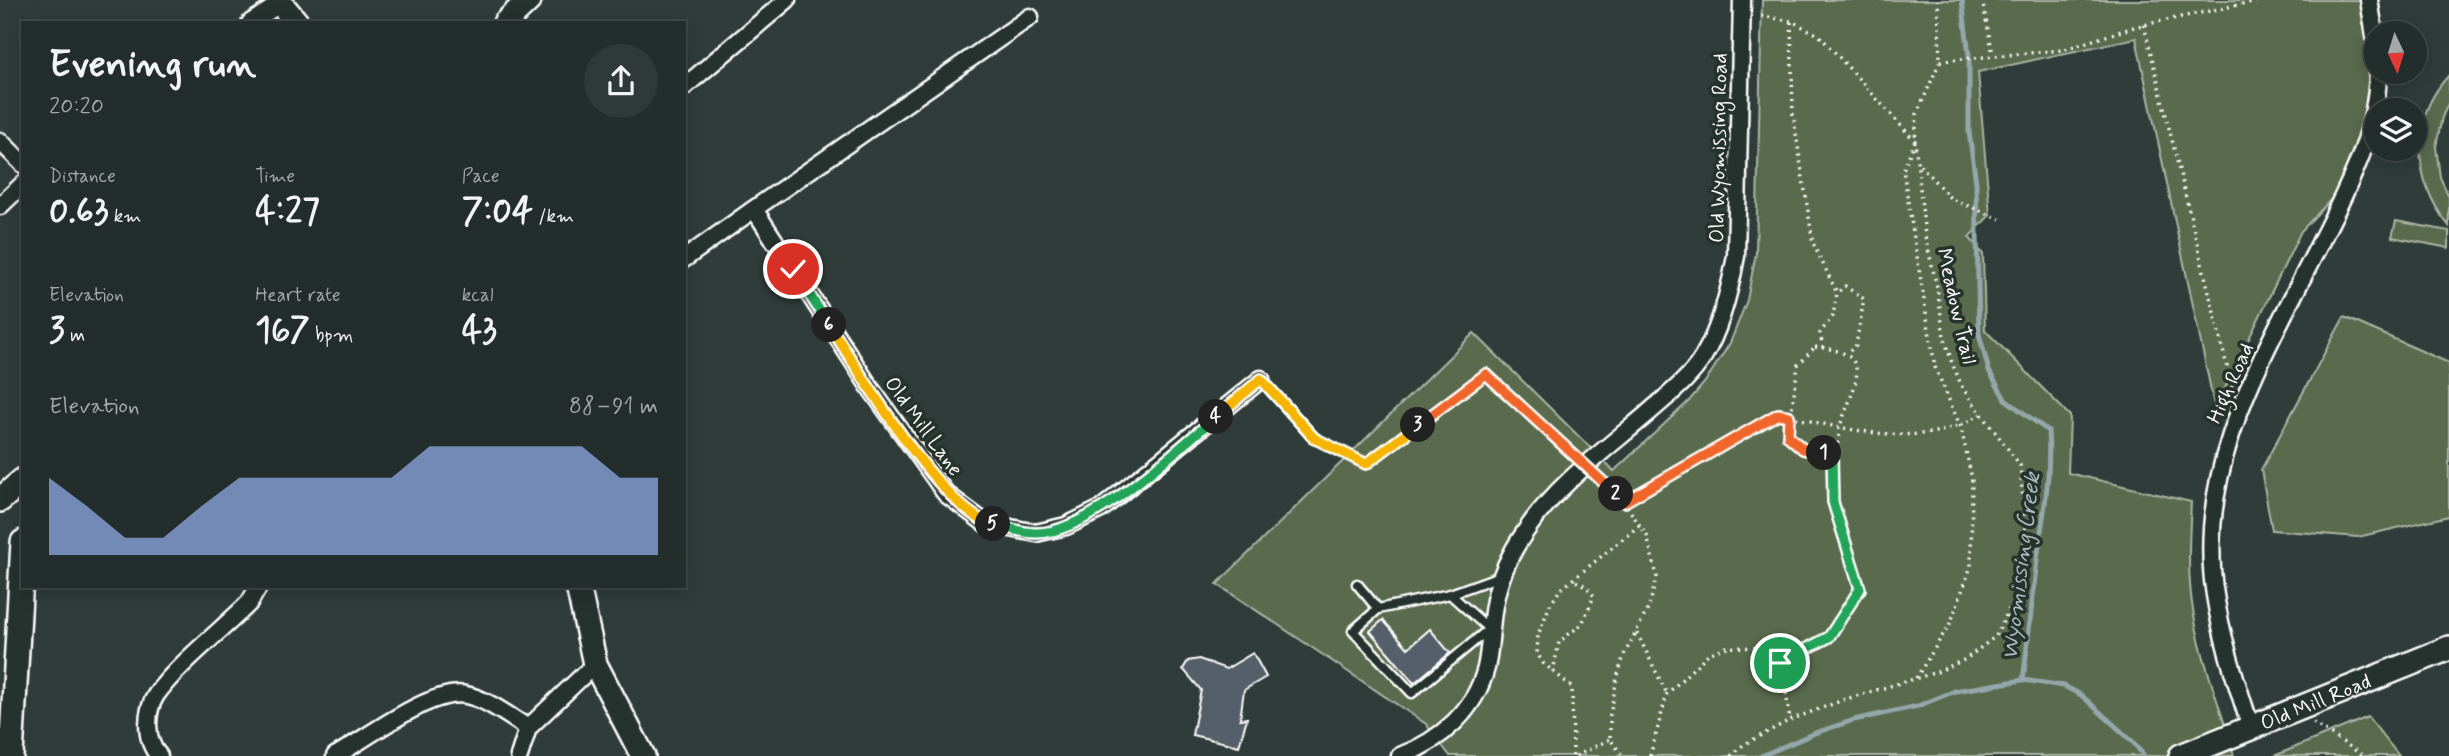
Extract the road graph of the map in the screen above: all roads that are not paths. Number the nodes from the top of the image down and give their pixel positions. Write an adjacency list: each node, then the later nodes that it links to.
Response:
1 (530, 0): 9 (street)
2 (787, 0): 12 (street)
3 (2369, 0): 10 (street)
4 (280, 2): 7 (street); 8 (street)
5 (1742, 6): 23 (street, Old Wyomissing Road)
6 (1030, 17): 17 (street)
7 (253, 21)
8 (295, 21)
9 (507, 21)
10 (2372, 21)
11 (2376, 84): 34 (street, High Road)
12 (686, 85)
13 (0, 141): 14 (street)
14 (21, 162)
15 (21, 186): 16 (street)
16 (0, 206)
17 (754, 209): 18 (street); 19 (street, Old Mill Lane)
18 (686, 258)
19 (1261, 379): 20 (lane)
20 (1314, 438)
21 (21, 482): 22 (street)
22 (0, 500)
23 (1503, 575): 28 (lane); 30 (street, Old Wyomissing Road)
24 (21, 578): 35 (street)
25 (1357, 584): 29 (lane)
26 (258, 588): 36 (street)
27 (578, 588): 32 (street)
28 (1450, 594): 29 (lane); 30 (lane)
29 (1378, 609): 30 (lane)
30 (1489, 629): 40 (street, Old Wyomissing Road)
31 (2449, 648): 34 (street, Old Mill Road)
32 (595, 664): 33 (street); 39 (street)
33 (528, 728): 37 (street); 38 (street)
34 (2251, 728): 41 (street, Old Mill Road)
35 (11, 756)
36 (159, 756)
37 (335, 756)
38 (519, 756)
39 (643, 756)
40 (1400, 756)
41 (2181, 756)

